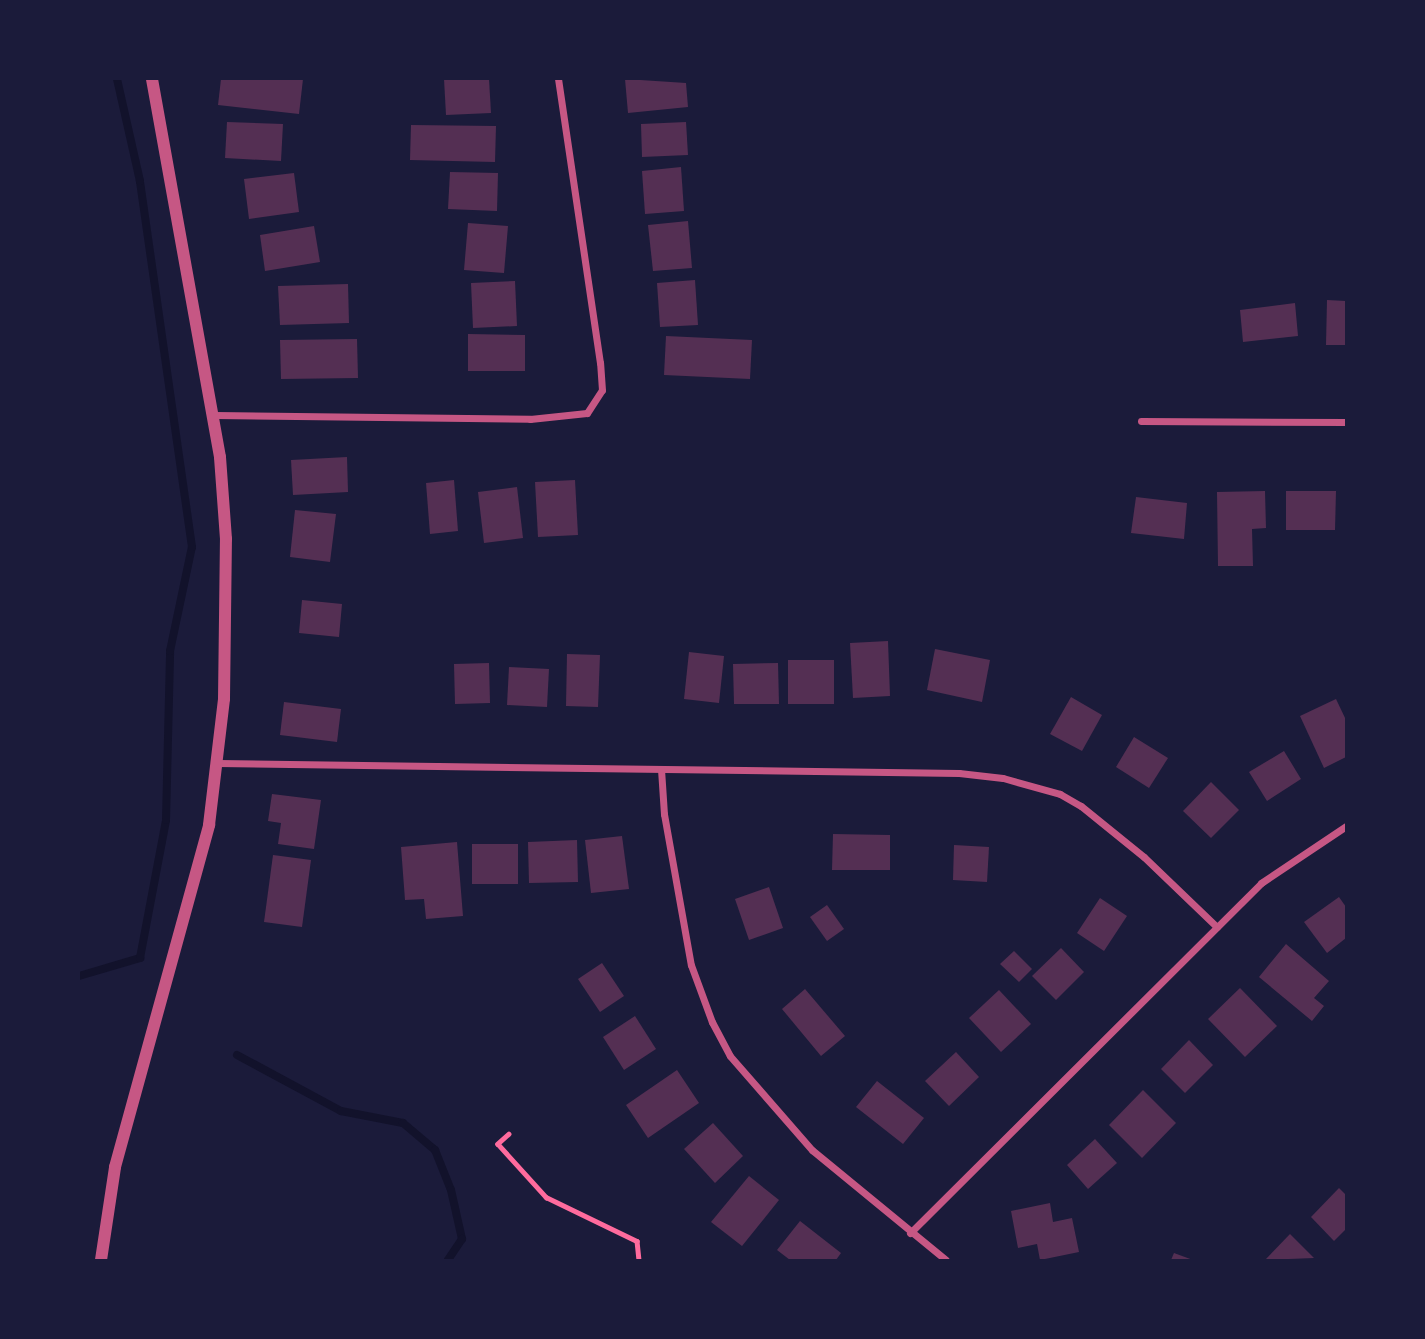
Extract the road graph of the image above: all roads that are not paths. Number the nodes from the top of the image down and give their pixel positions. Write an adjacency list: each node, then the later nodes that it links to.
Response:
1 (152, 79): 3 (street)
2 (558, 79): 3 (street)
3 (215, 415): 6 (street)
4 (1141, 421): 5 (street)
5 (1346, 422)
6 (218, 763): 7 (street); 11 (street)
7 (660, 769): 9 (street); 10 (street)
8 (1346, 826): 9 (street)
9 (1217, 927): 10 (street)
10 (910, 1233): 12 (street)
11 (101, 1260)
12 (946, 1260)

